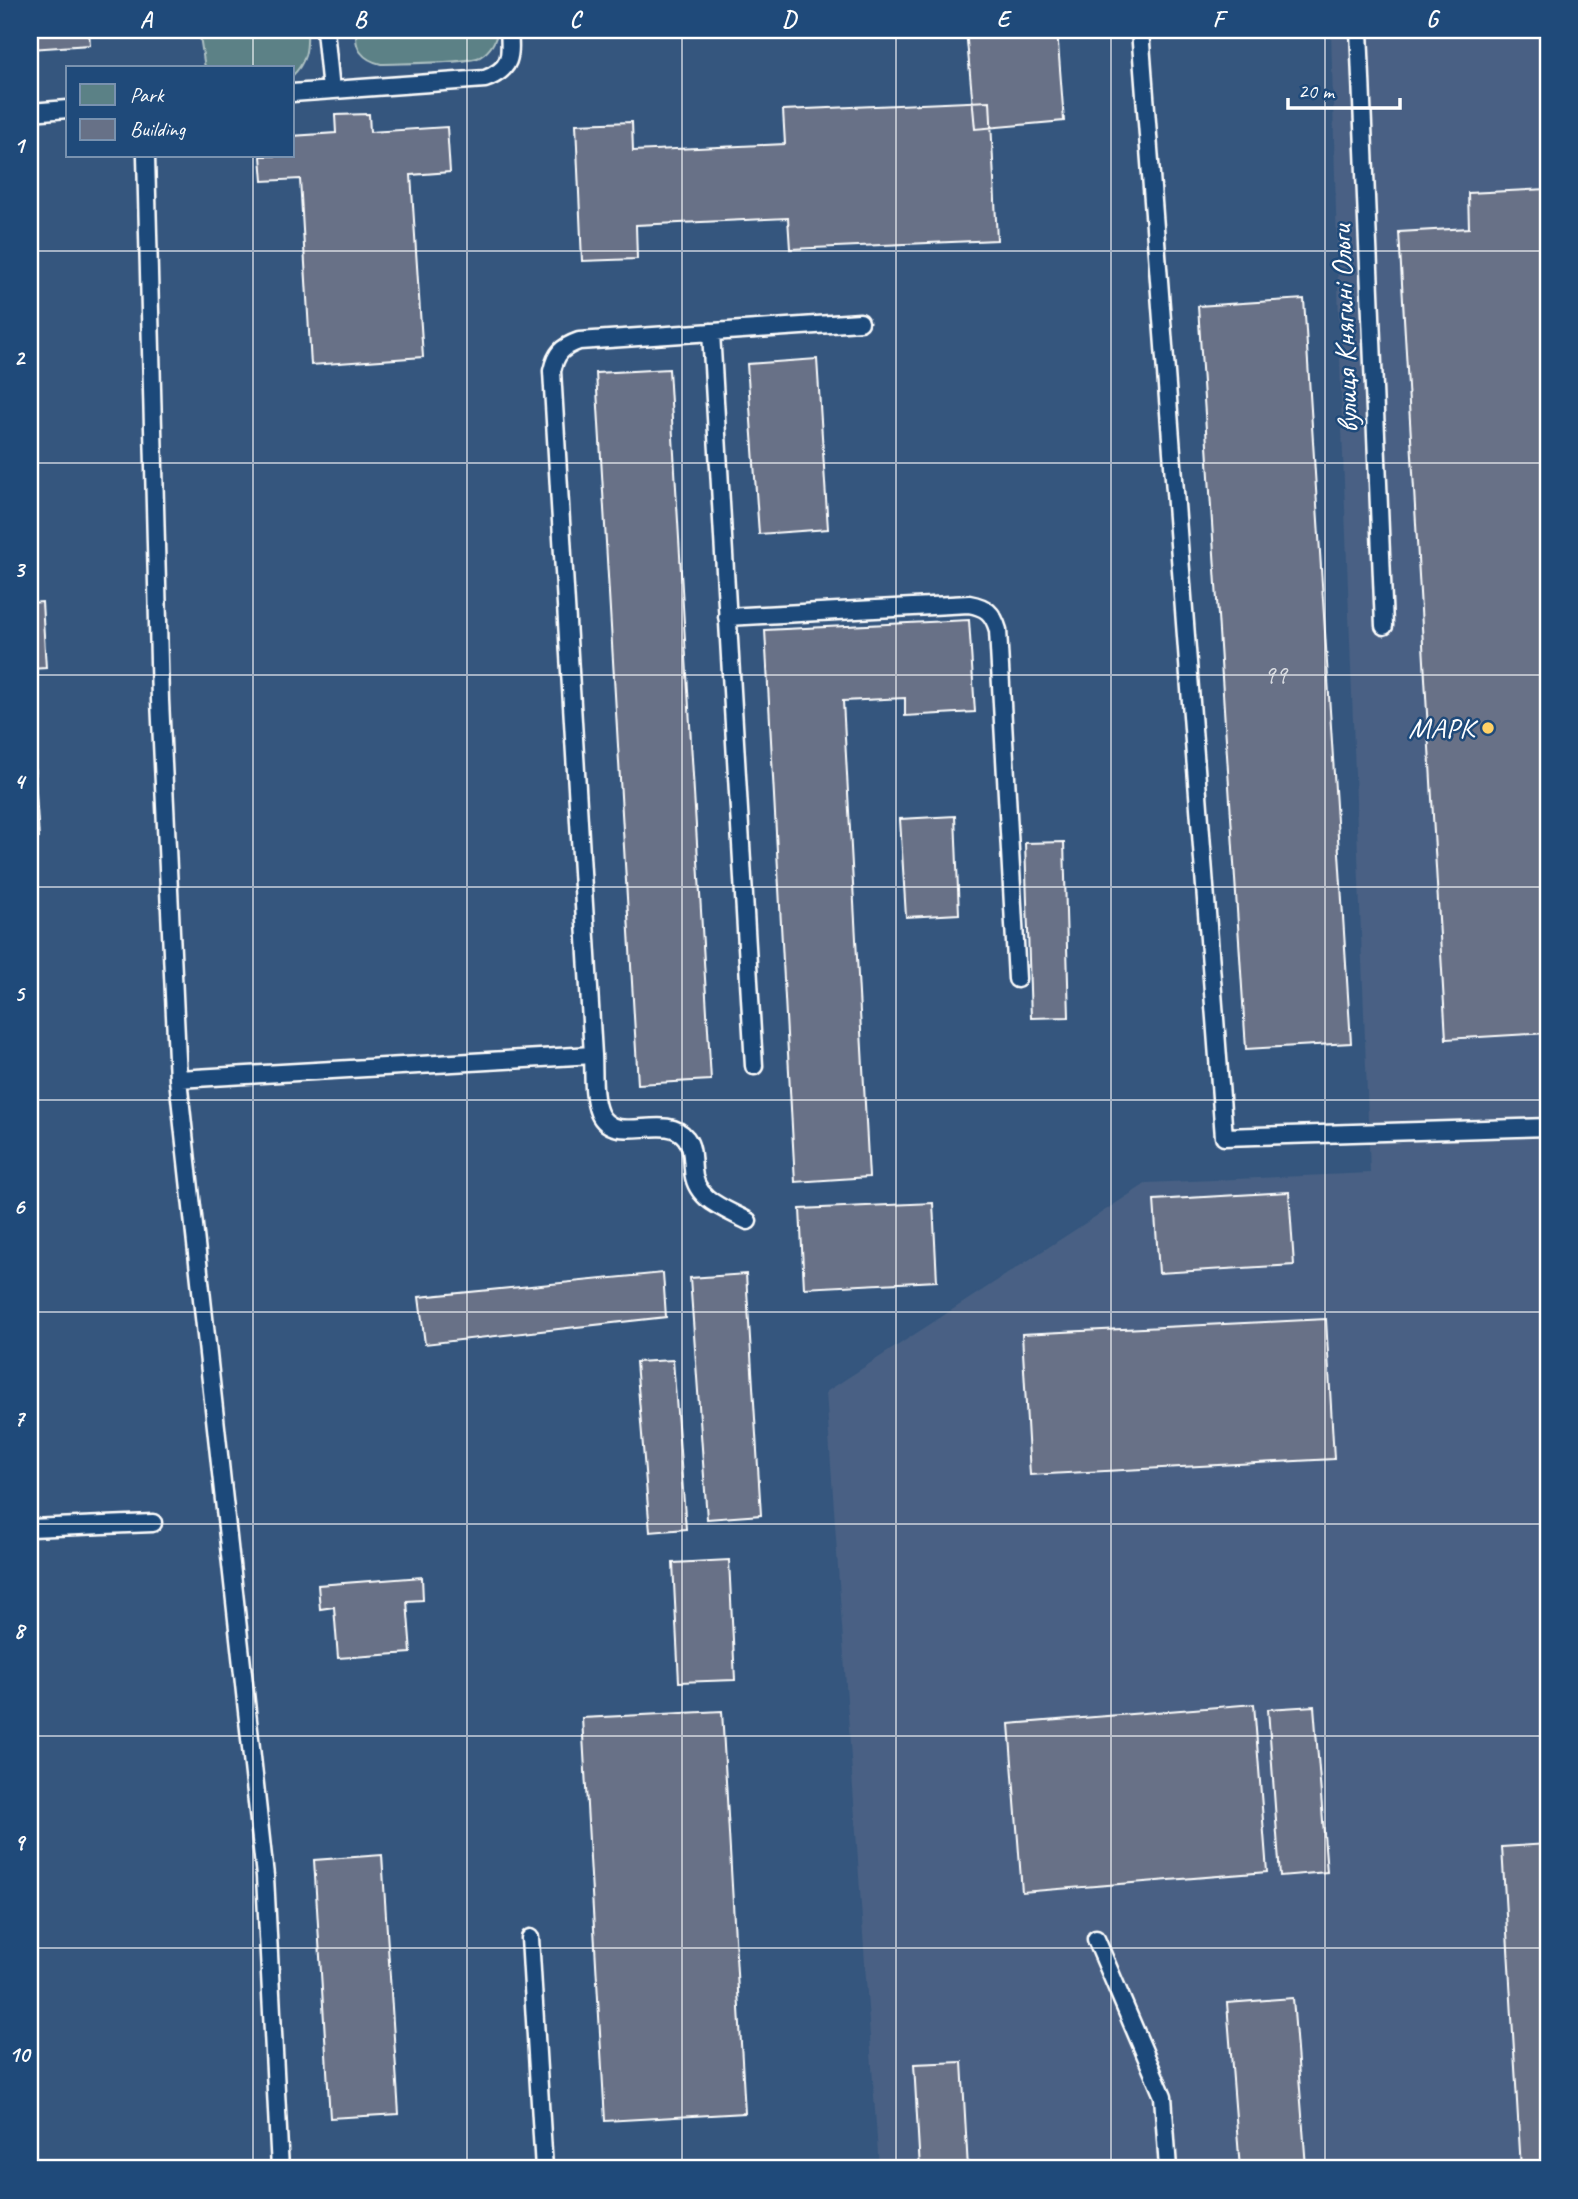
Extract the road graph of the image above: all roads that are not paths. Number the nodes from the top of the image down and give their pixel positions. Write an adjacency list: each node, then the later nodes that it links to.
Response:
1 (325, 30): 5 (lane)
2 (509, 30): 5 (lane)
3 (1140, 30): 18 (lane)
4 (1359, 30): 13 (lane, вулиця Княгині Ольги)
5 (331, 90): 6 (lane)
6 (294, 93)
7 (66, 109): 8 (lane)
8 (30, 112)
9 (146, 158): 17 (lane)
10 (860, 322): 11 (lane)
11 (711, 332): 12 (lane); 15 (lane)
12 (727, 617): 14 (lane); 16 (lane)
13 (1384, 626)
14 (1017, 979)
15 (593, 1055): 17 (lane); 19 (lane)
16 (754, 1066)
17 (178, 1079): 24 (lane)
18 (1548, 1127)
19 (748, 1221)
20 (153, 1522): 21 (lane)
21 (30, 1528)
22 (530, 1938): 25 (lane)
23 (1097, 1940): 26 (lane)
24 (280, 2169)
25 (544, 2169)
26 (1168, 2169)

